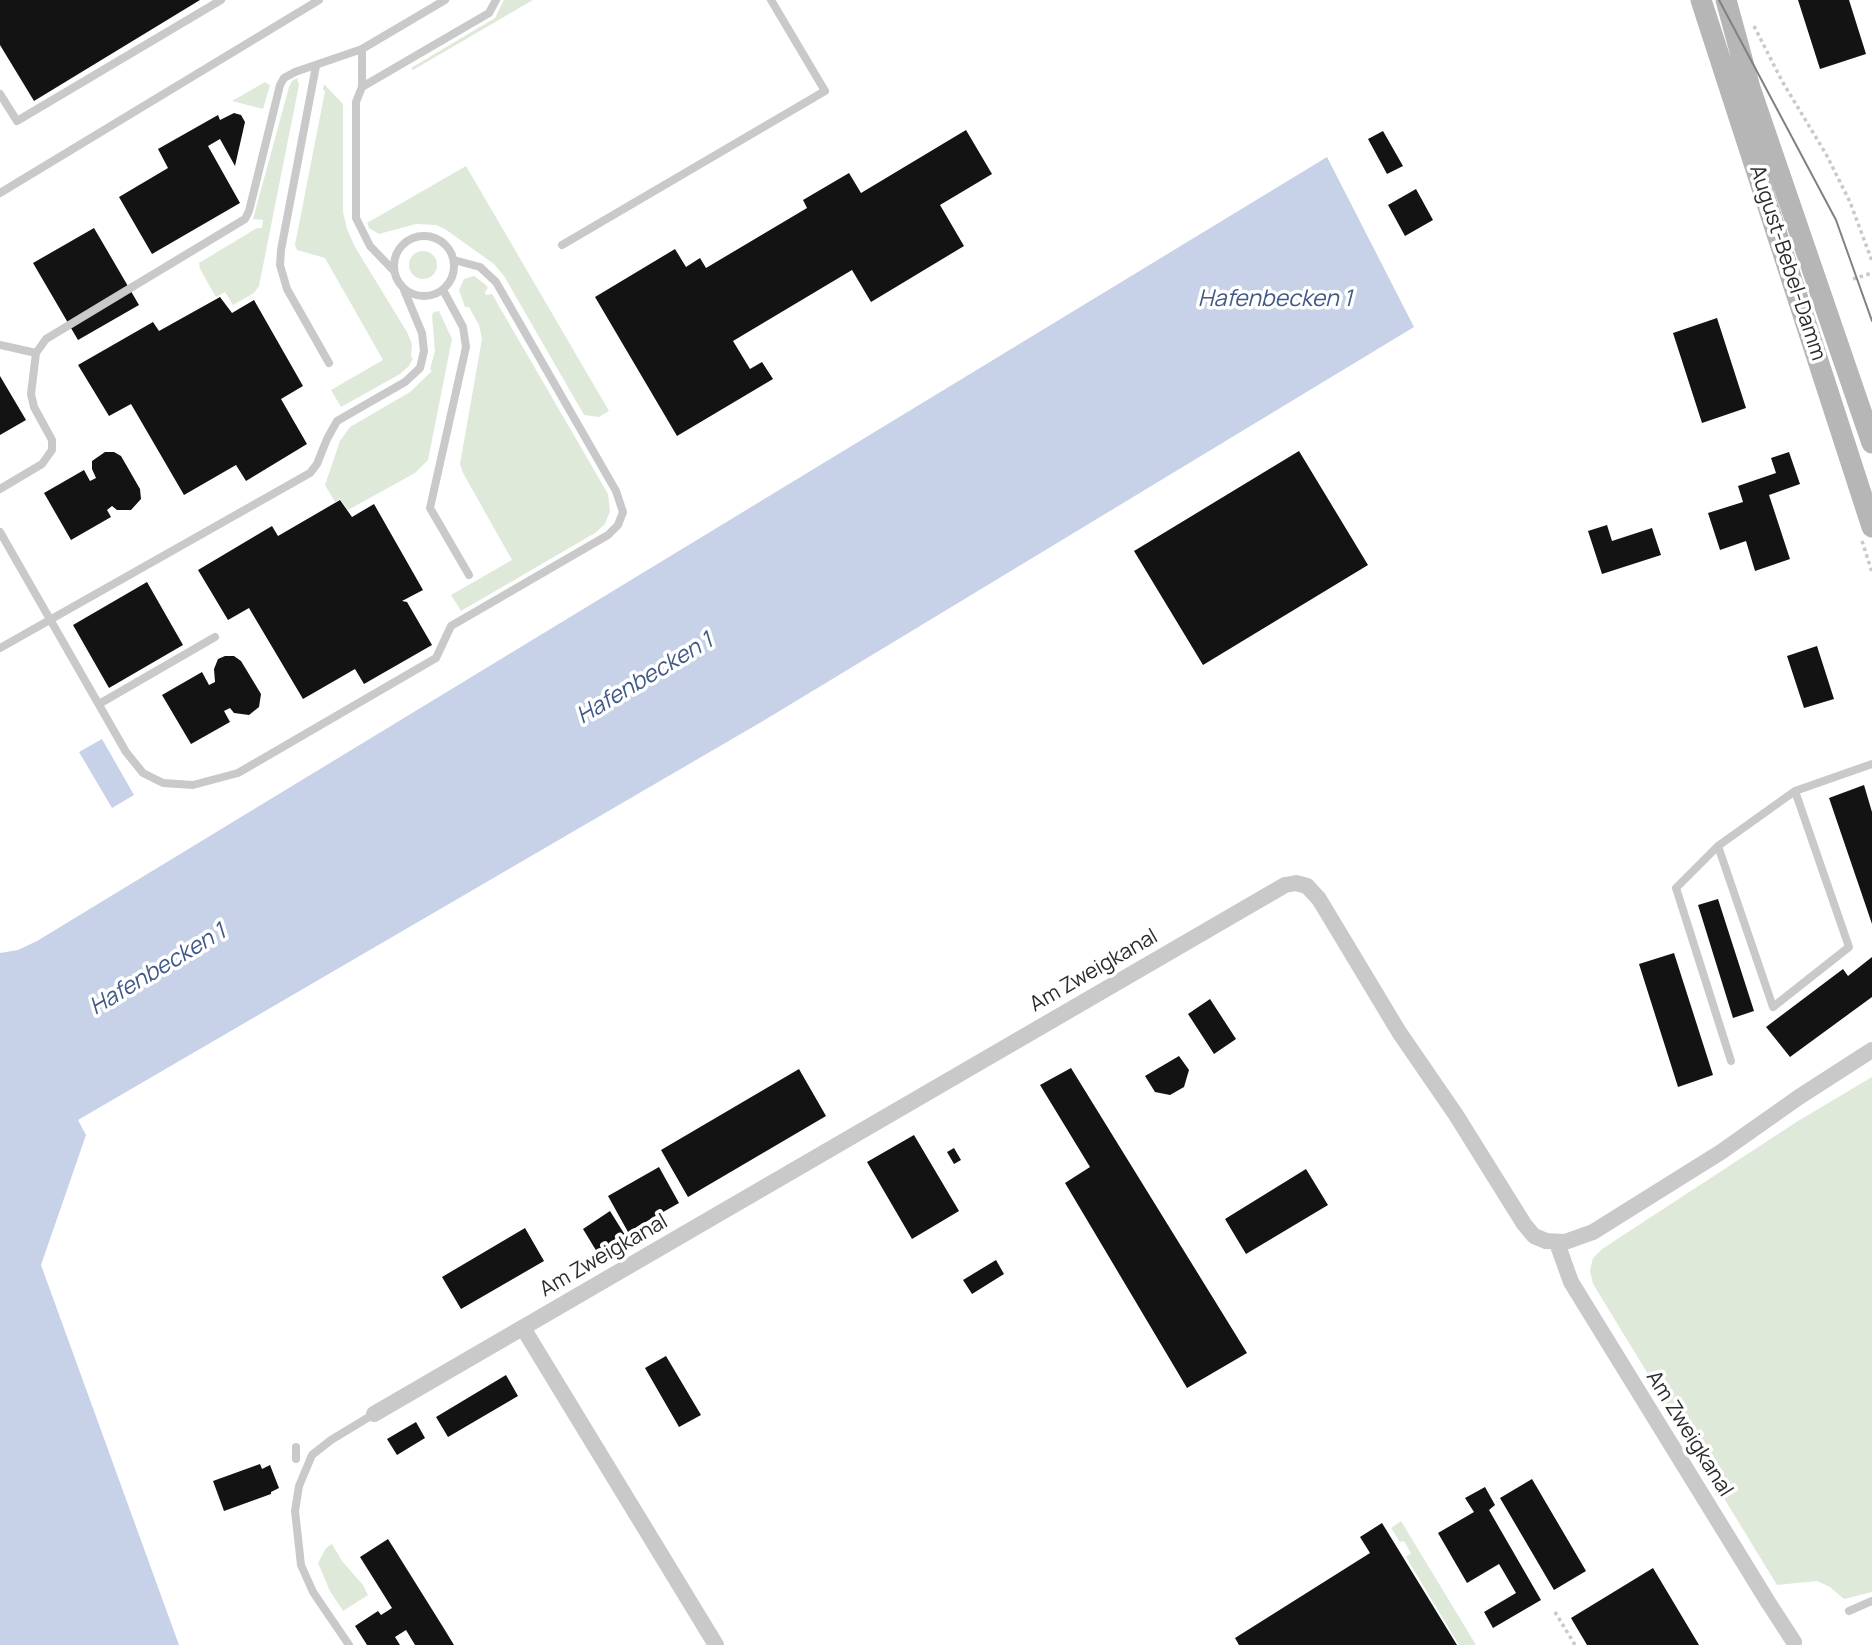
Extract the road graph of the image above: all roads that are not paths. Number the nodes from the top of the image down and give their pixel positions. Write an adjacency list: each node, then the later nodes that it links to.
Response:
1 (221, 0): 11 (lane)
2 (319, 0): 12 (lane)
3 (445, 0): 8 (lane)
4 (496, 0): 10 (lane)
5 (771, 0): 13 (lane)
6 (1701, 0): 23 (main road, August-Bebel-Damm)
7 (1726, 0): 21 (main road, August-Bebel-Damm)
8 (362, 49): 9 (lane); 10 (lane)
9 (316, 66): 19 (lane); 20 (lane)
10 (362, 87): 15 (lane)
11 (0, 94)
12 (0, 193)
13 (562, 245)
14 (454, 260): 15 (lane); 17 (lane); 29 (lane)
15 (394, 271): 16 (lane)
16 (404, 290): 17 (lane); 26 (lane)
17 (443, 290): 25 (lane)
18 (0, 345): 19 (lane)
19 (36, 353): 22 (lane)
20 (329, 363)
21 (1872, 443)
22 (0, 489)
23 (1872, 527)
24 (0, 532): 26 (lane)
25 (469, 575)
26 (50, 620): 28 (lane); 29 (lane)
27 (215, 637): 29 (lane)
28 (0, 648)
29 (99, 704)
30 (1872, 764): 31 (lane)
31 (1795, 791): 32 (lane); 32 (lane)
32 (1718, 846): 34 (lane)
33 (1872, 1050): 35 (street)
34 (1731, 1061)
35 (1557, 1243): 36 (street, Am Zweigkanal); 42 (street, Am Zweigkanal)
36 (523, 1328): 37 (street, Am Zweigkanal); 44 (street)
37 (374, 1414): 43 (lane)
38 (296, 1447): 39 (lane)
39 (296, 1459)
40 (1872, 1601): 41 (lane)
41 (1849, 1611)
42 (1794, 1642)
43 (349, 1645)
44 (716, 1645)

